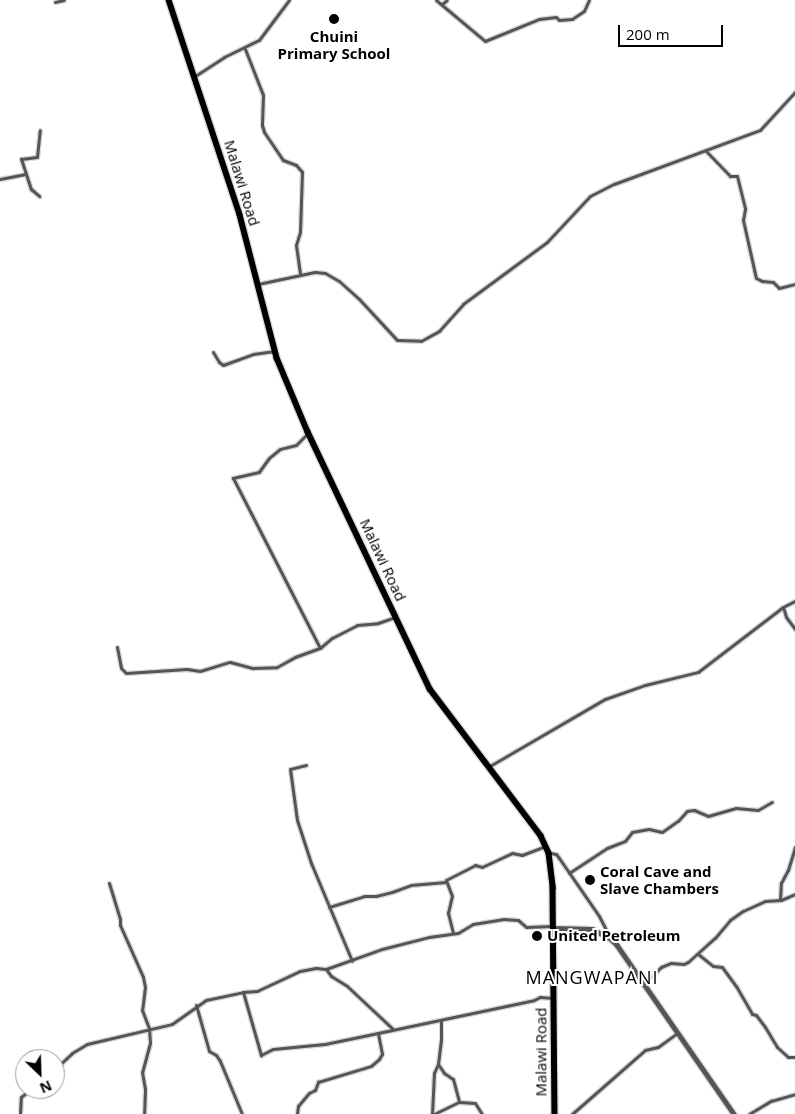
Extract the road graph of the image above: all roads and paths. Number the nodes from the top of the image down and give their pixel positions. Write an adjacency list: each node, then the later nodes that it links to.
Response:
1 (64, 0): 7 (street)
2 (169, 0): 10 (main road, Malawi Road)
3 (289, 0): 9 (street)
4 (436, 0): 8 (street)
5 (447, 0): 8 (street)
6 (589, 0): 8 (street)
7 (55, 2)
8 (442, 4)
9 (245, 49): 10 (street); 17 (street)
10 (194, 76): 18 (main road, Malawi Road)
11 (795, 92): 13 (street)
12 (40, 130): 14 (street)
13 (706, 151): 17 (street); 19 (street)
14 (26, 174): 15 (street); 16 (street)
15 (0, 179)
16 (39, 196)
17 (300, 275): 18 (street)
18 (258, 284): 20 (main road, Malawi Road)
19 (795, 284)
20 (276, 351): 21 (street); 22 (main road, Malawi Road)
21 (213, 352)
22 (308, 432): 25 (main road, Malawi Road); 28 (street)
23 (795, 601): 24 (street)
24 (783, 607): 26 (street); 30 (street)
25 (395, 617): 28 (street); 30 (main road, Malawi Road)
26 (795, 629)
27 (118, 647): 28 (street)
28 (320, 648)
29 (306, 765): 40 (street)
30 (488, 767): 32 (main road, Malawi Road)
31 (772, 802): 35 (street)
32 (546, 846): 34 (main road, Malawi Road); 36 (street)
33 (795, 847): 39 (street)
34 (549, 853): 35 (street); 41 (main road, Malawi Road)
35 (569, 873): 43 (street)
36 (446, 882): 40 (street); 42 (street)
37 (109, 883): 52 (street)
38 (795, 894): 39 (street)
39 (780, 900): 44 (street)
40 (329, 907): 45 (street)
41 (552, 927): 42 (street); 43 (street); 49 (main road, Malawi Road)
42 (453, 933): 45 (street)
43 (610, 938): 47 (street)
44 (698, 954): 47 (street); 56 (street)
45 (352, 961): 46 (street)
46 (326, 969): 48 (street); 53 (street)
47 (645, 983): 55 (street)
48 (242, 992): 50 (street); 54 (street)
49 (553, 998): 51 (street); 68 (main road, Malawi Road)
50 (196, 1005): 52 (street); 64 (street)
51 (441, 1020): 53 (street); 58 (street)
52 (149, 1028): 57 (street); 63 (street)
53 (394, 1029): 54 (street)
54 (378, 1033): 65 (street)
55 (677, 1034): 69 (street); 70 (street)
56 (795, 1057)
57 (65, 1060)
58 (438, 1064): 61 (street); 66 (street)
59 (795, 1094): 71 (street)
60 (21, 1099): 62 (street)
61 (459, 1102): 66 (street); 67 (street)
62 (20, 1114)
63 (144, 1114)
64 (242, 1114)
65 (297, 1114)
66 (433, 1114)
67 (482, 1114)
68 (555, 1114)
69 (572, 1114)
70 (734, 1114)
71 (749, 1114)

